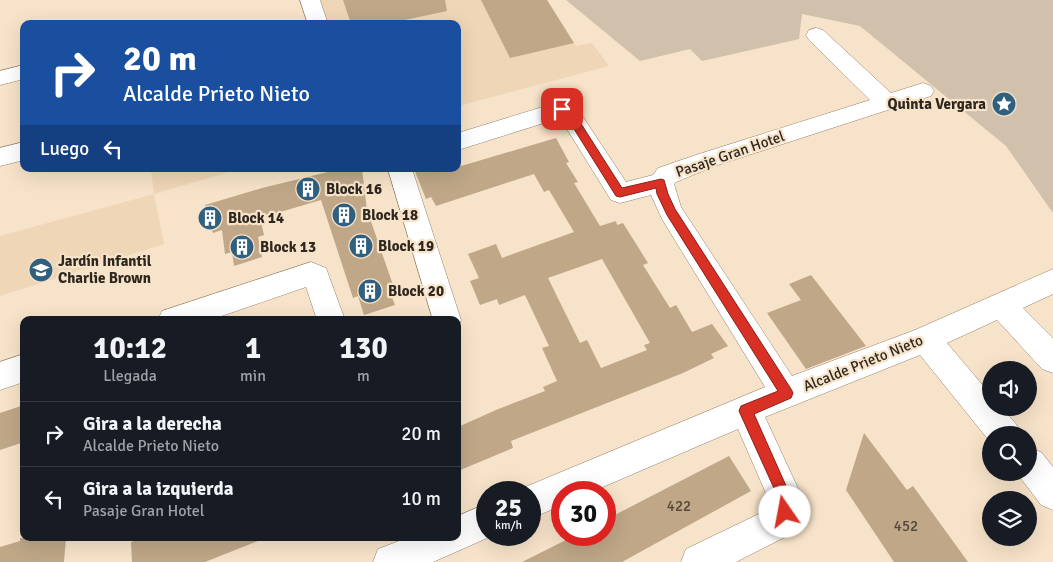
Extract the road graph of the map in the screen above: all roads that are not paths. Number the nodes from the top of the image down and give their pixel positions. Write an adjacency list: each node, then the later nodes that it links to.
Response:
1 (310, 0): 2 (street)
2 (317, 20)
3 (816, 35): 7 (street)
4 (20, 73): 5 (street)
5 (0, 78)
6 (922, 91): 7 (street, Pasaje Gran Hotel)
7 (887, 103): 12 (street, Pasaje Gran Hotel)
8 (461, 140): 12 (street)
9 (20, 152): 10 (street)
10 (0, 157)
11 (401, 172): 17 (street)
12 (661, 183): 22 (street, Pasaje Gran Hotel)
13 (1053, 281): 14 (street, Alcalde Prieto Nieto)
14 (1002, 305): 18 (street, Alcalde Prieto Nieto); 19 (street)
15 (184, 316): 16 (street)
16 (330, 316)
17 (446, 316)
18 (925, 339): 22 (street, Alcalde Prieto Nieto); 24 (street)
19 (1053, 359)
20 (20, 369): 21 (street)
21 (0, 376)
22 (786, 393): 23 (street, Alcalde Prieto Nieto)
23 (746, 411): 27 (street, Alcalde Prieto Nieto); 30 (street)
24 (998, 426)
25 (1037, 474): 26 (street)
26 (1053, 493)
27 (541, 497)
28 (476, 526): 29 (street)
29 (461, 533)
30 (699, 562)

